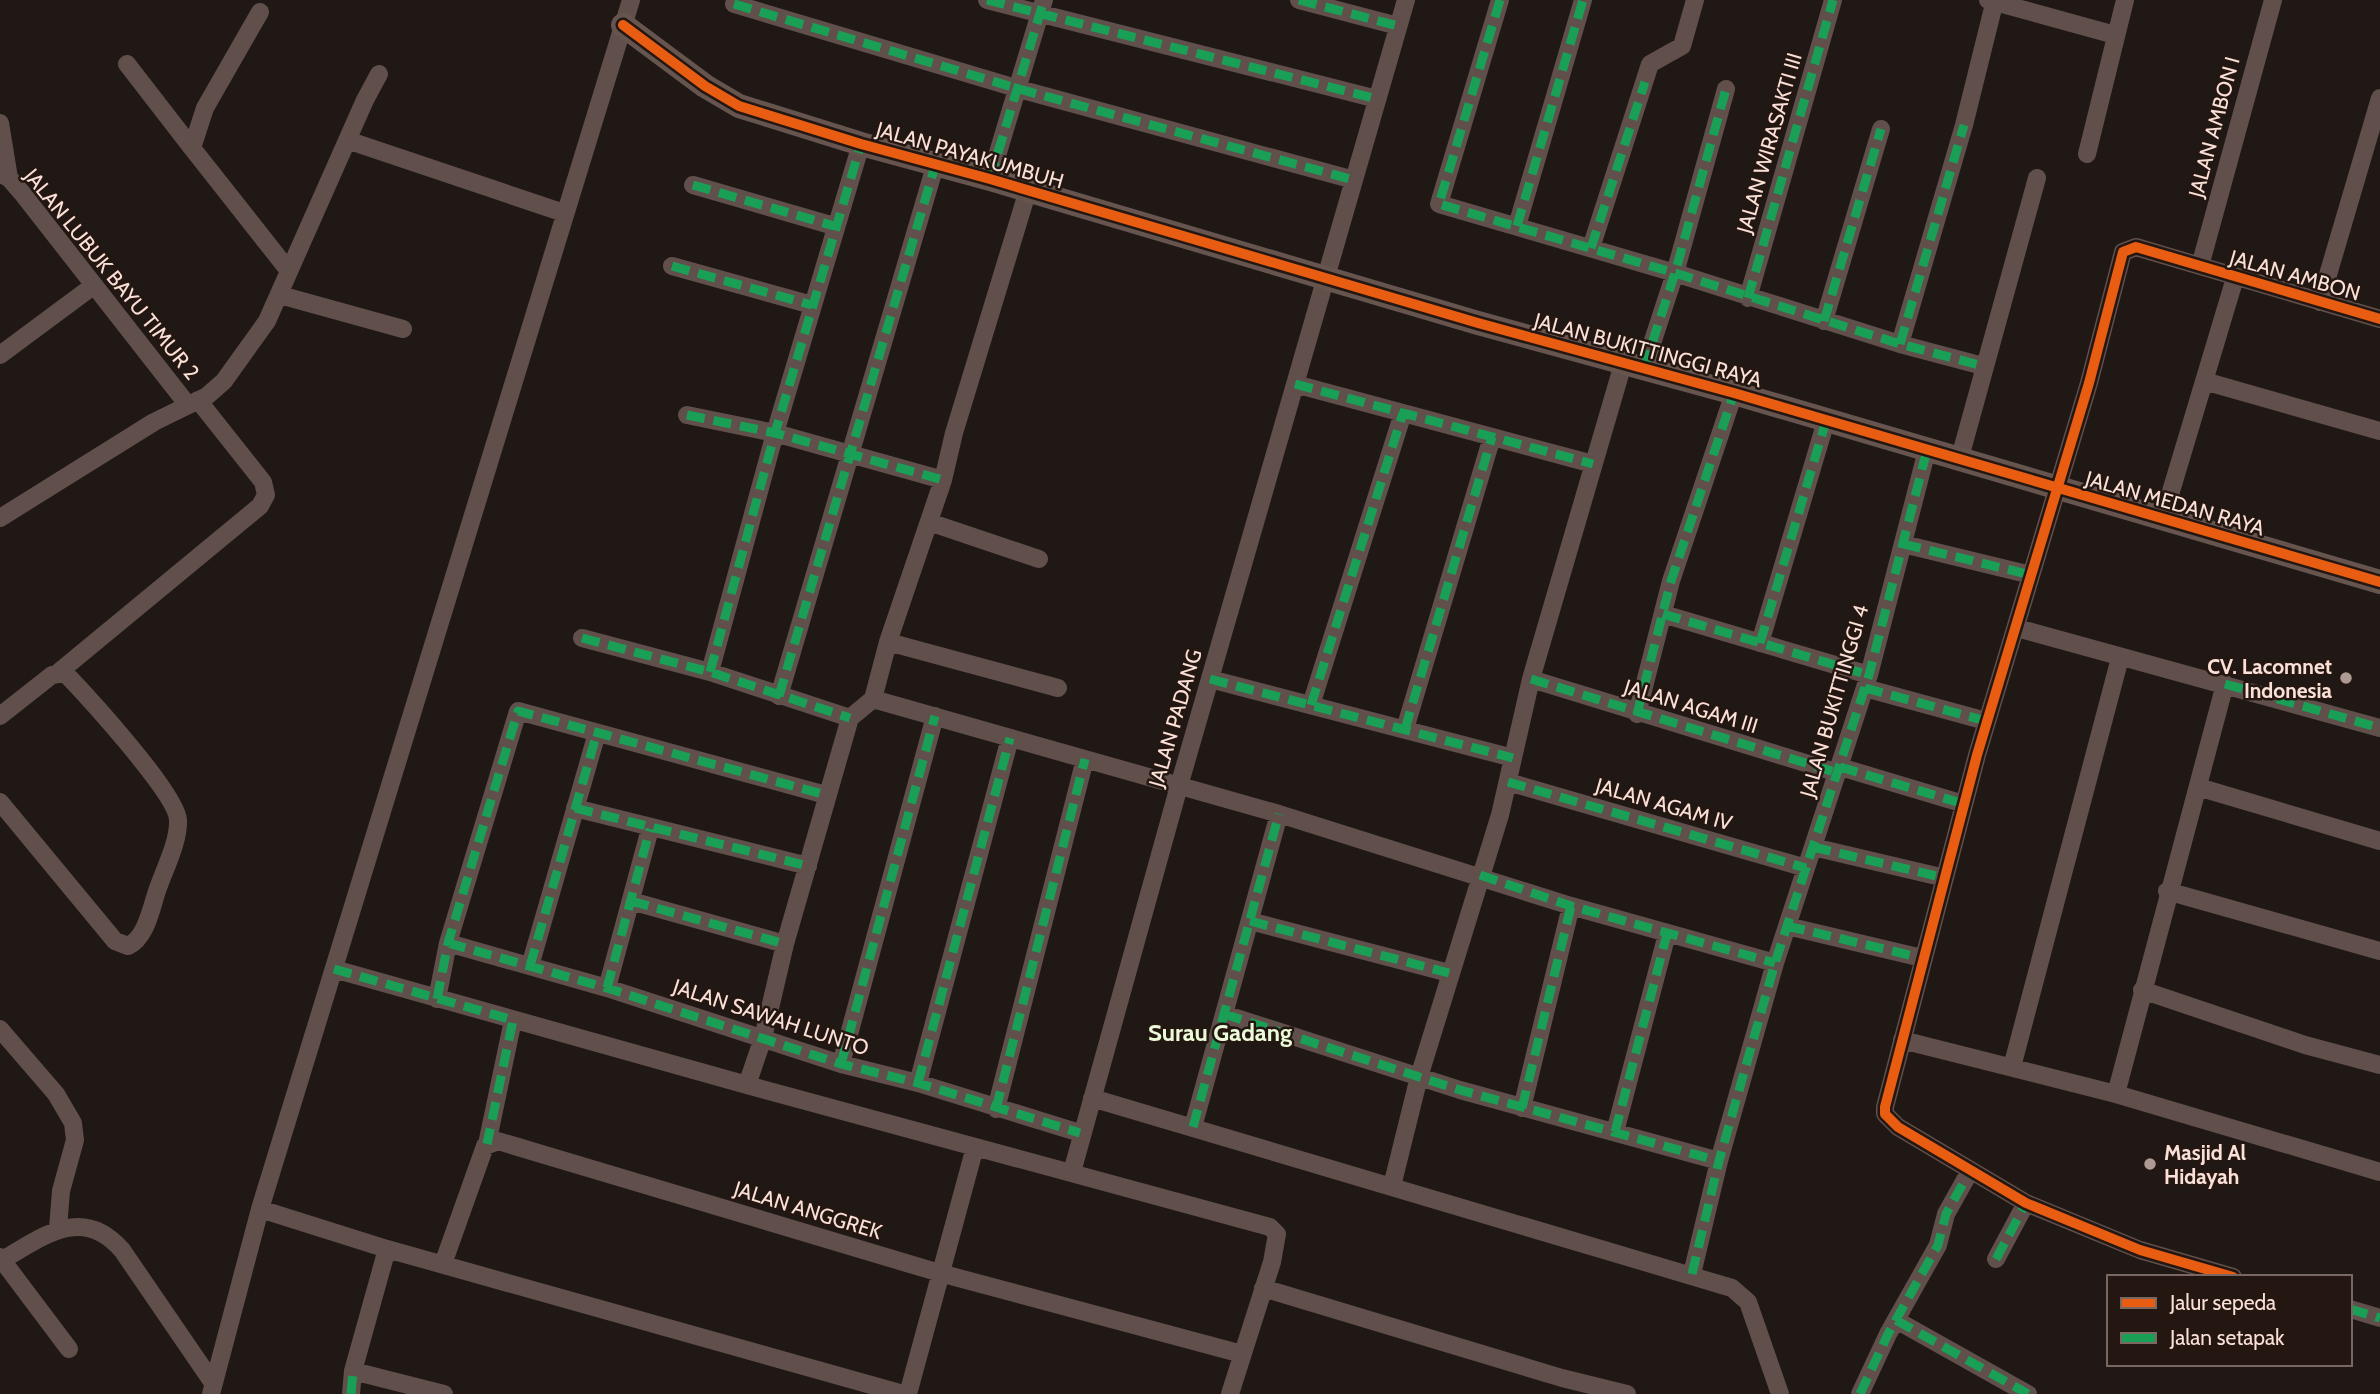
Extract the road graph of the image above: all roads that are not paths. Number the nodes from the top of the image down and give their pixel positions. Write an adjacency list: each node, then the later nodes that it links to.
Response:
1 (631, 0): 15 (street)
2 (988, 0): 13 (street)
3 (1299, 0): 16 (street)
4 (1406, 0): 16 (street, JALAN PADANG)
5 (1500, 0): 39 (street)
6 (1583, 0): 39 (street)
7 (1695, 0): 40 (street)
8 (1833, 0): 49 (street, JALAN WIRASAKTI III)
9 (2125, 0): 17 (street)
10 (2273, 0): 42 (street, JALAN AMBON I)
11 (1993, 1): 17 (street); 55 (street)
12 (734, 4): 20 (street)
13 (1042, 8): 20 (street); 23 (street)
14 (260, 12): 28 (street)
15 (623, 25): 27 (street, JALAN PAYAKUMBUH); 37 (street)
16 (1398, 26): 23 (street, JALAN PADANG)
17 (2115, 35): 29 (street)
18 (127, 64): 28 (street)
19 (379, 74): 26 (street)
20 (1019, 89): 33 (street); 34 (street)
21 (1726, 89): 44 (street)
22 (2380, 98): 50 (street)
23 (1377, 99): 34 (street, JALAN PADANG)
24 (0, 123): 31 (street)
25 (1881, 129): 53 (street)
26 (347, 140): 37 (street); 43 (street)
27 (861, 144): 30 (street, JALAN PAYAKUMBUH); 38 (street)
28 (192, 148): 43 (street)
29 (2087, 154)
30 (935, 166): 33 (street, JALAN PAYAKUMBUH); 70 (street)
31 (4, 176): 47 (street, JALAN LUBUK BAYU TIMUR 2)
32 (2037, 178): 58 (street)
33 (990, 179): 36 (street, JALAN PAYAKUMBUH)
34 (1354, 180): 46 (street, JALAN PADANG)
35 (693, 185): 38 (street)
36 (1028, 190): 46 (street, JALAN PAYAKUMBUH); 73 (street)
37 (564, 213): 137 (street)
38 (834, 226): 51 (street)
39 (1517, 226): 40 (street)
40 (1591, 248): 44 (street)
41 (672, 266): 51 (street)
42 (2200, 267): 45 (street, JALAN AMBON); 74 (street, JALAN AMBON)
43 (289, 271): 48 (street)
44 (1675, 272): 49 (street); 57 (street)
45 (2235, 278): 50 (street, JALAN AMBON); 59 (street)
46 (1327, 279): 57 (street, JALAN BUKITTINGGI RAYA); 60 (street, JALAN PADANG)
47 (93, 286): 56 (street); 62 (street, JALAN LUBUK BAYU TIMUR 2)
48 (280, 295): 54 (street); 62 (street)
49 (1748, 298): 53 (street)
50 (2320, 302): 52 (street, JALAN AMBON)
51 (813, 305): 67 (street)
52 (2380, 319)
53 (1824, 321): 55 (street)
54 (403, 329)
55 (1900, 344): 58 (street)
56 (0, 355)
57 (1634, 366): 61 (street, JALAN BUKITTINGGI RAYA); 72 (street)
58 (1983, 366): 71 (street)
59 (2204, 381): 66 (street); 76 (street)
60 (1295, 384): 63 (street); 90 (street, JALAN PADANG)
61 (1734, 393): 65 (street, JALAN BUKITTINGGI RAYA); 82 (street)
62 (193, 402): 75 (street); 88 (street, JALAN LUBUK BAYU TIMUR 2)
63 (1403, 413): 68 (street); 97 (street)
64 (687, 415): 67 (street)
65 (1826, 421): 69 (street, JALAN BUKITTINGGI RAYA); 86 (street)
66 (2380, 431)
67 (775, 433): 70 (street); 89 (street)
68 (1492, 437): 72 (street); 104 (street)
69 (1927, 450): 71 (street, JALAN BUKITTINGGI RAYA); 78 (street, JALAN BUKITTINGGI 4)
70 (850, 453): 73 (street); 95 (street)
71 (1959, 461): 74 (street, JALAN MEDAN RAYA)
72 (1593, 464): 91 (street)
73 (943, 480): 77 (street)
74 (2056, 489): 76 (street, JALAN MEDAN RAYA); 80 (street)
75 (0, 518)
76 (2163, 519): 81 (street, JALAN MEDAN RAYA)
77 (929, 522): 79 (street); 85 (street)
78 (1903, 544): 80 (street); 92 (street, JALAN BUKITTINGGI 4)
79 (1039, 559)
80 (2031, 575): 83 (street)
81 (2380, 582)
82 (1663, 614): 86 (street); 98 (street)
83 (2017, 628): 87 (street); 102 (street)
84 (582, 638): 89 (street)
85 (888, 642): 94 (street); 96 (street)
86 (1760, 643): 92 (street)
87 (2120, 658): 93 (street); 149 (street)
88 (59, 672): 99 (street); 114 (street)
89 (710, 672): 95 (street)
90 (1210, 679): 97 (street); 111 (street, JALAN PADANG)
91 (1531, 679): 98 (street, JALAN AGAM III); 107 (street)
92 (1867, 681): 102 (street); 109 (street, JALAN BUKITTINGGI 4)
93 (2225, 684): 103 (street); 112 (street)
94 (1058, 688)
95 (779, 696): 101 (street)
96 (873, 699): 100 (street); 101 (street)
97 (1311, 705): 104 (street)
98 (1637, 714): 109 (street, JALAN AGAM III)
99 (0, 716)
100 (935, 716): 106 (street); 147 (street)
101 (850, 718): 113 (street)
102 (1986, 721): 115 (street)
103 (2380, 728)
104 (1405, 729): 107 (street)
105 (597, 733): 113 (street); 116 (street); 131 (street)
106 (1010, 738): 108 (street); 151 (street)
107 (1513, 758): 110 (street)
108 (1085, 759): 111 (street); 156 (street)
109 (1839, 770): 115 (street, JALAN AGAM III); 120 (street, JALAN BUKITTINGGI 4)
110 (1508, 782): 122 (street, JALAN AGAM IV); 123 (street)
111 (1179, 786): 117 (street); 154 (street, JALAN PADANG)
112 (2198, 787): 119 (street); 125 (street)
113 (826, 795): 121 (street)
114 (0, 802)
115 (1964, 804): 124 (street)
116 (575, 808): 118 (street); 136 (street)
117 (1279, 814): 123 (street); 128 (street)
118 (650, 829): 121 (street); 126 (street)
119 (2380, 841)
120 (1813, 847): 122 (street, JALAN BUKITTINGGI 4); 124 (street)
121 (808, 866): 132 (street)
122 (1806, 868): 129 (street, JALAN BUKITTINGGI 4)
123 (1480, 875): 127 (street); 138 (street)
124 (1945, 878): 134 (street)
125 (2167, 891): 133 (street); 140 (street)
126 (631, 901): 132 (street); 139 (street)
127 (1571, 906): 130 (street); 155 (street)
128 (1250, 921): 138 (street); 142 (street)
129 (1787, 926): 134 (street); 135 (street, JALAN BUKITTINGGI 4)
130 (1667, 934): 135 (street); 158 (street)
131 (448, 943): 136 (street, JALAN SAWAH LUNTO); 141 (street)
132 (785, 944): 145 (street)
133 (2380, 951)
134 (1922, 958): 146 (street)
135 (1775, 963): 162 (street, JALAN BUKITTINGGI 4)
136 (530, 966): 139 (street, JALAN SAWAH LUNTO)
137 (334, 969): 141 (street); 168 (street)
138 (1449, 973): 150 (street)
139 (607, 988): 145 (street, JALAN SAWAH LUNTO)
140 (2142, 990): 148 (street); 153 (street)
141 (436, 999): 143 (street)
142 (1224, 1014): 150 (street); 157 (street)
143 (513, 1020): 152 (street); 160 (street)
144 (0, 1028): 169 (street)
145 (763, 1038): 147 (street, JALAN SAWAH LUNTO); 152 (street)
146 (1902, 1040): 149 (street); 163 (street)
147 (841, 1064): 151 (street, JALAN SAWAH LUNTO)
148 (2380, 1065)
149 (2012, 1067): 153 (street)
150 (1419, 1077): 155 (street); 166 (street)
151 (918, 1083): 156 (street, JALAN SAWAH LUNTO)
152 (747, 1085): 161 (street)
153 (2116, 1094): 165 (street)
154 (1092, 1098): 157 (street); 159 (street, JALAN PADANG)
155 (1522, 1108): 158 (street)
156 (996, 1109): 159 (street, JALAN SAWAH LUNTO)
157 (1193, 1127): 166 (street)
158 (1615, 1132): 162 (street)
159 (1080, 1133): 164 (street, JALAN PADANG)
160 (487, 1144): 173 (street); 174 (street, JALAN ANGGREK)
161 (975, 1147): 164 (street); 174 (street)
162 (1718, 1161): 175 (street, JALAN BUKITTINGGI 4)
163 (1970, 1171): 167 (street); 180 (street)
164 (1072, 1172): 177 (street)
165 (2380, 1172)
166 (1392, 1186): 175 (street)
167 (2026, 1203): 172 (street); 176 (street)
168 (260, 1209): 170 (street); 185 (street)
169 (58, 1228): 171 (street); 185 (street)
170 (387, 1249): 173 (street); 183 (street)
171 (1, 1258): 181 (street)
172 (1996, 1259)
173 (443, 1264): 188 (street)
174 (940, 1273): 182 (street, JALAN ANGGREK); 188 (street)
175 (1692, 1274): 191 (street)
176 (2226, 1275)
177 (1263, 1288): 182 (street); 184 (street)
178 (2352, 1310): 179 (street)
179 (2380, 1318)
180 (1896, 1320): 192 (street); 193 (street)
181 (69, 1349)
182 (1242, 1354): 189 (street)
183 (353, 1371): 186 (street); 187 (street)
184 (1562, 1386): 190 (street)
185 (212, 1389)
186 (351, 1394)
187 (444, 1394)
188 (906, 1394)
189 (1230, 1394)
190 (1627, 1394)
191 (1780, 1394)
192 (1860, 1394)
193 (2028, 1394)

